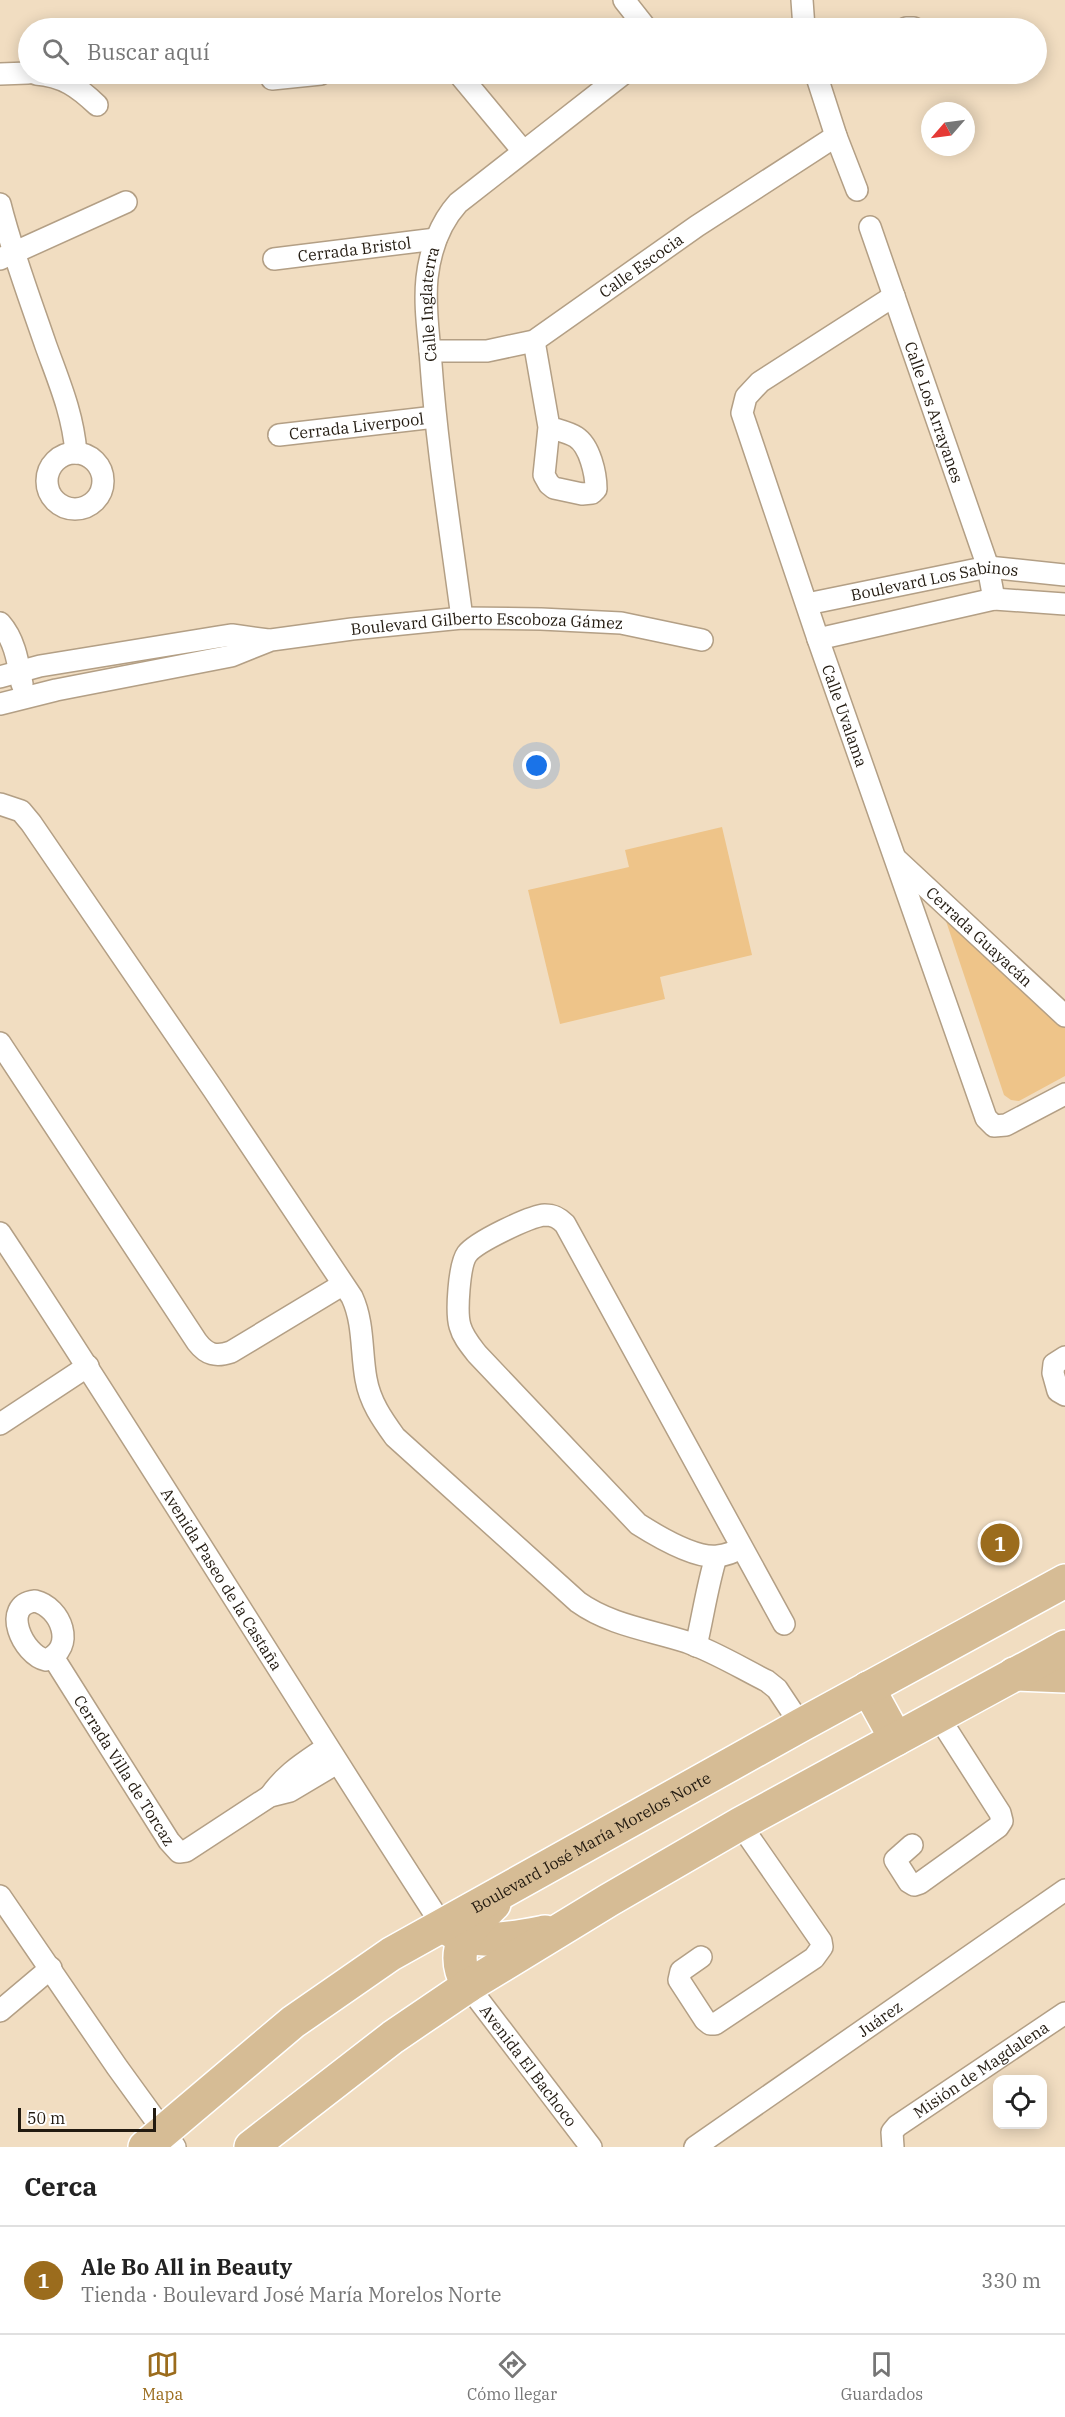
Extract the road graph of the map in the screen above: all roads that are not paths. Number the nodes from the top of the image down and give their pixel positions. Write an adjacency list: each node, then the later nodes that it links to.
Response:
1 (624, 0): 3 (street)
2 (802, 0): 4 (street)
3 (638, 18)
4 (803, 18)
5 (18, 73): 6 (street)
6 (0, 74)
7 (72, 84): 11 (street)
8 (467, 84): 13 (street)
9 (610, 84): 13 (street, Calle Inglaterra)
10 (819, 84): 12 (street)
11 (98, 105)
12 (836, 136): 14 (street); 22 (street, Calle Escocia)
13 (523, 151): 18 (street, Calle Inglaterra)
14 (857, 190)
15 (126, 202): 19 (street)
16 (0, 204): 19 (street)
17 (870, 227): 21 (street, Calle Los Arrayanes)
18 (436, 239): 20 (street, Cerrada Bristol); 23 (street, Calle Inglaterra)
19 (7, 256): 27 (street)
20 (274, 259)
21 (894, 296): 28 (street, Calle Los Arrayanes); 31 (street, Calle Uvalama)
22 (534, 341): 23 (street, Calle Escocia); 25 (street)
23 (430, 351): 24 (street, Calle Inglaterra)
24 (435, 417): 26 (street, Cerrada Liverpool); 33 (street, Calle Inglaterra)
25 (549, 427)
26 (279, 435)
27 (76, 453)
28 (988, 567): 29 (street, Boulevard Los Sabinos); 30 (street, Calle Los Arrayanes); 31 (street, Boulevard Los Sabinos)
29 (1065, 575)
30 (994, 599): 32 (street, Boulevard Los Sabinos); 35 (street, Boulevard Los Sabinos)
31 (807, 604): 35 (street, Calle Uvalama)
32 (1065, 604)
33 (462, 618): 36 (street, Boulevard Gilberto Escoboza Gámez); 37 (street, Boulevard Gilberto Escoboza Gámez)
34 (0, 623): 38 (street)
35 (818, 639): 42 (street, Calle Uvalama)
36 (272, 640): 38 (street, Boulevard Gilberto Escoboza Gámez); 39 (street, Boulevard Gilberto Escoboza Gámez)
37 (702, 640)
38 (10, 674): 39 (street)
39 (26, 699): 40 (street, Boulevard Gilberto Escoboza Gámez)
40 (0, 704)
41 (0, 804): 47 (street)
42 (894, 857): 43 (street, Cerrada Guayacán); 45 (street, Calle Uvalama)
43 (1065, 1016)
44 (0, 1043): 47 (street)
45 (1065, 1094)
46 (0, 1233): 49 (street, Avenida Paseo de la Castaña)
47 (342, 1285): 56 (street)
48 (1065, 1357): 50 (street)
49 (88, 1366): 51 (street); 65 (street, Avenida Paseo de la Castaña)
50 (1065, 1395)
51 (0, 1424)
52 (741, 1548): 53 (street); 53 (street); 55 (street)
53 (716, 1557): 56 (street)
54 (1065, 1581): 61 (main road, Boulevard José María Morelos Norte)
55 (784, 1624)
56 (690, 1643): 63 (street)
57 (1065, 1647): 59 (main road)
58 (53, 1657): 65 (street, Cerrada Villa de Torcaz)
59 (1012, 1674): 60 (main road); 62 (main road)
60 (1065, 1676)
61 (868, 1688): 63 (main road, Boulevard José María Morelos Norte); 64 (main road)
62 (938, 1716): 64 (main road); 67 (street)
63 (801, 1725): 71 (main road, Boulevard José María Morelos Norte)
64 (896, 1739): 66 (main road)
65 (332, 1755): 71 (street, Avenida Paseo de la Castaña)
66 (740, 1824): 70 (main road); 72 (street)
67 (912, 1845)
68 (1065, 1890): 80 (street, Juárez)
69 (0, 1896): 73 (street)
70 (561, 1929): 71 (main road); 74 (main road)
71 (454, 1930): 74 (main road); 77 (main road, Boulevard José María Morelos Norte)
72 (701, 1957)
73 (51, 1968): 75 (street); 77 (street)
74 (468, 1986): 78 (main road); 79 (street, Avenida El Bachoco)
75 (0, 2011)
76 (1065, 2013): 81 (street, Misión de Magdalena)
77 (161, 2142)
78 (251, 2147)
79 (591, 2147)
80 (695, 2147)
81 (893, 2147)

